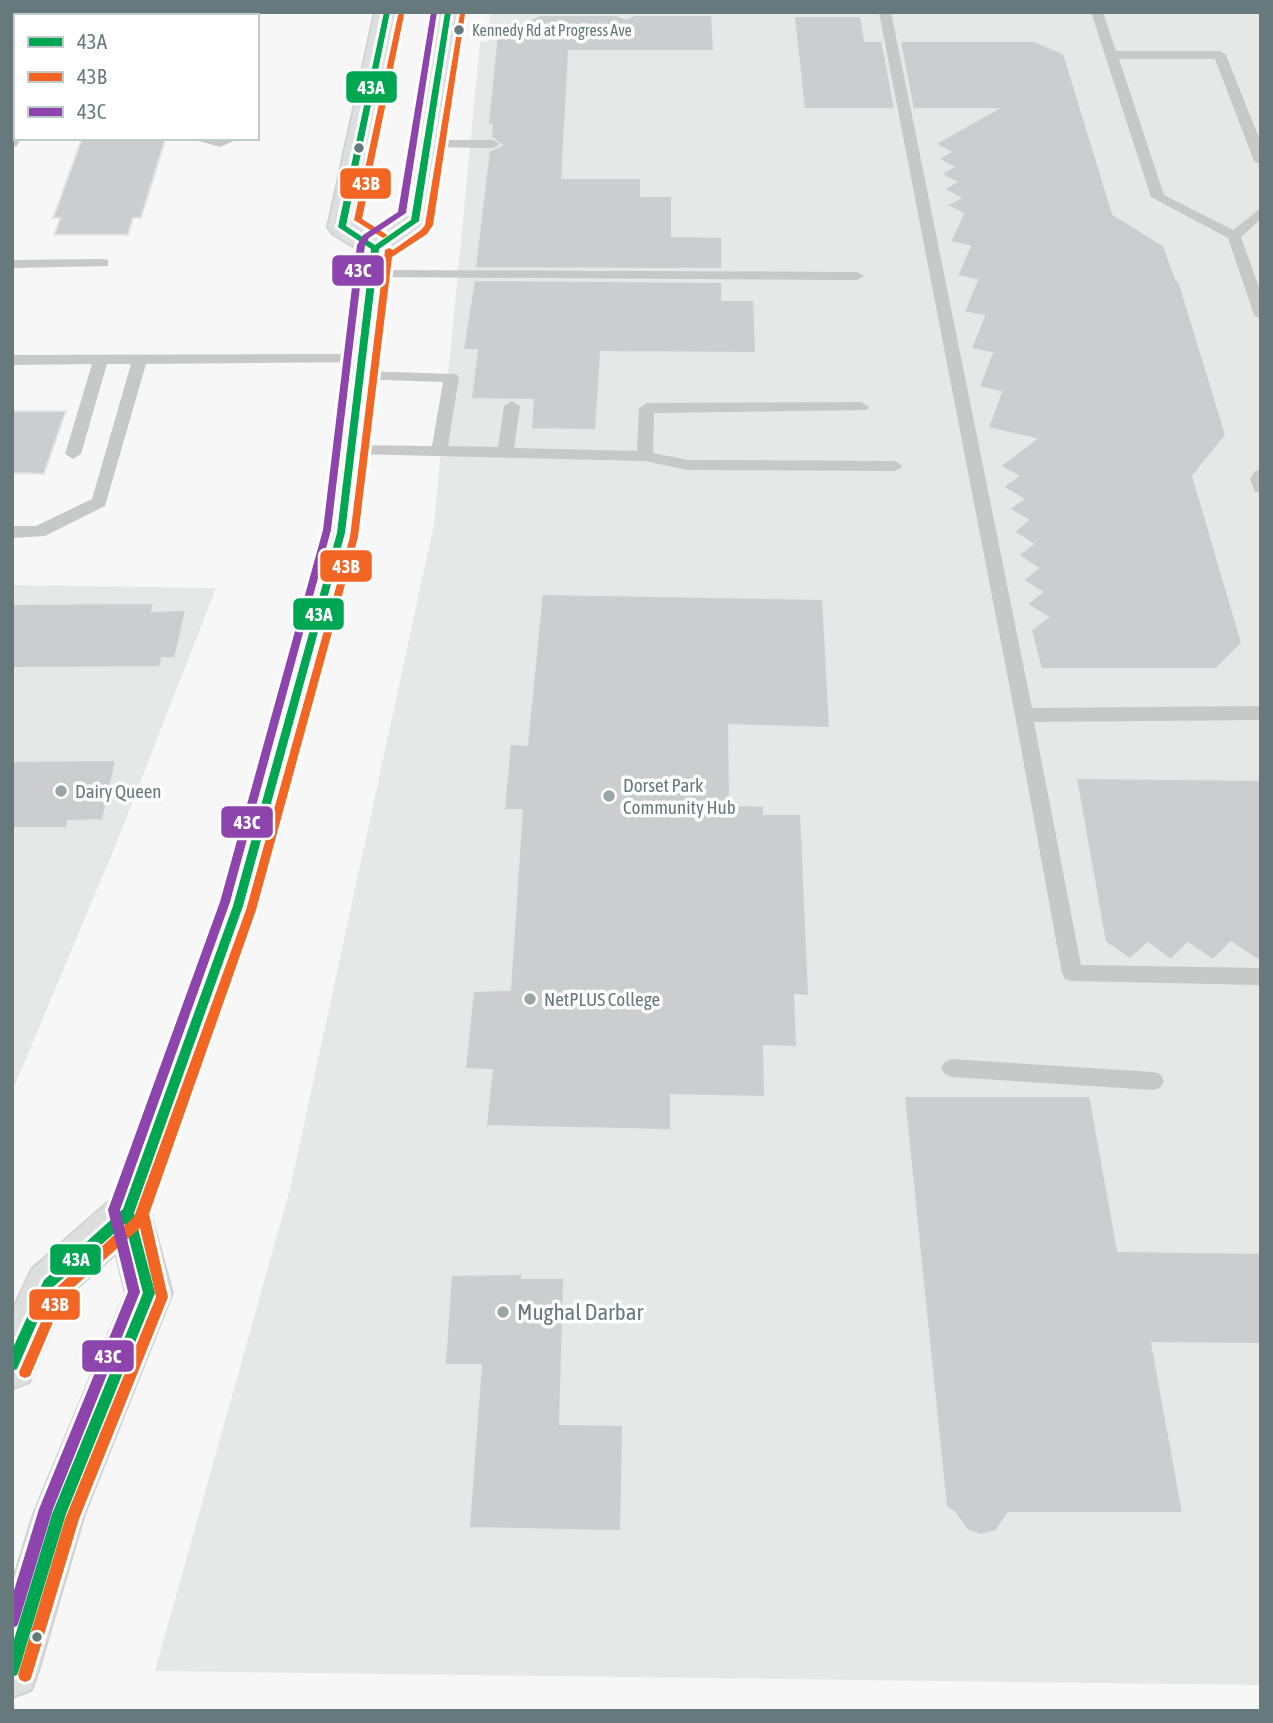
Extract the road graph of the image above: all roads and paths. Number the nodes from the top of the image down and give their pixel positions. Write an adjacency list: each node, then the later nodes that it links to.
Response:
1 (387, 12): 13 (main road)
2 (448, 12): 8 (main road)
3 (885, 12): 34 (lane)
4 (1097, 12): 5 (lane)
5 (1111, 55): 10 (lane); 12 (lane)
6 (205, 140): 7 (lane)
7 (228, 140)
8 (427, 144): 9 (lane); 13 (main road)
9 (493, 144)
10 (1261, 161)
11 (1261, 212): 12 (lane)
12 (1234, 236): 17 (lane)
13 (374, 261): 16 (lane); 21 (main road)
14 (103, 263): 15 (lane)
15 (12, 264)
16 (857, 276)
17 (1261, 315)
18 (12, 360): 20 (lane)
19 (139, 360): 20 (lane); 21 (lane); 32 (lane)
20 (101, 361): 27 (lane)
21 (361, 367): 24 (main road); 25 (lane)
22 (512, 406): 26 (lane)
23 (861, 407): 28 (lane)
24 (352, 449): 25 (lane); 38 (main road)
25 (439, 451): 26 (lane)
26 (505, 453): 28 (lane)
27 (74, 454)
28 (645, 456): 29 (lane)
29 (895, 466)
30 (1261, 475): 31 (lane)
31 (1261, 488)
32 (12, 532)
33 (1261, 713): 34 (lane)
34 (1024, 715): 35 (lane)
35 (1261, 977)
36 (952, 1068): 37 (lane)
37 (1153, 1081)
38 (128, 1213): 39 (main road); 40 (main road)
39 (12, 1366)
40 (12, 1671)

